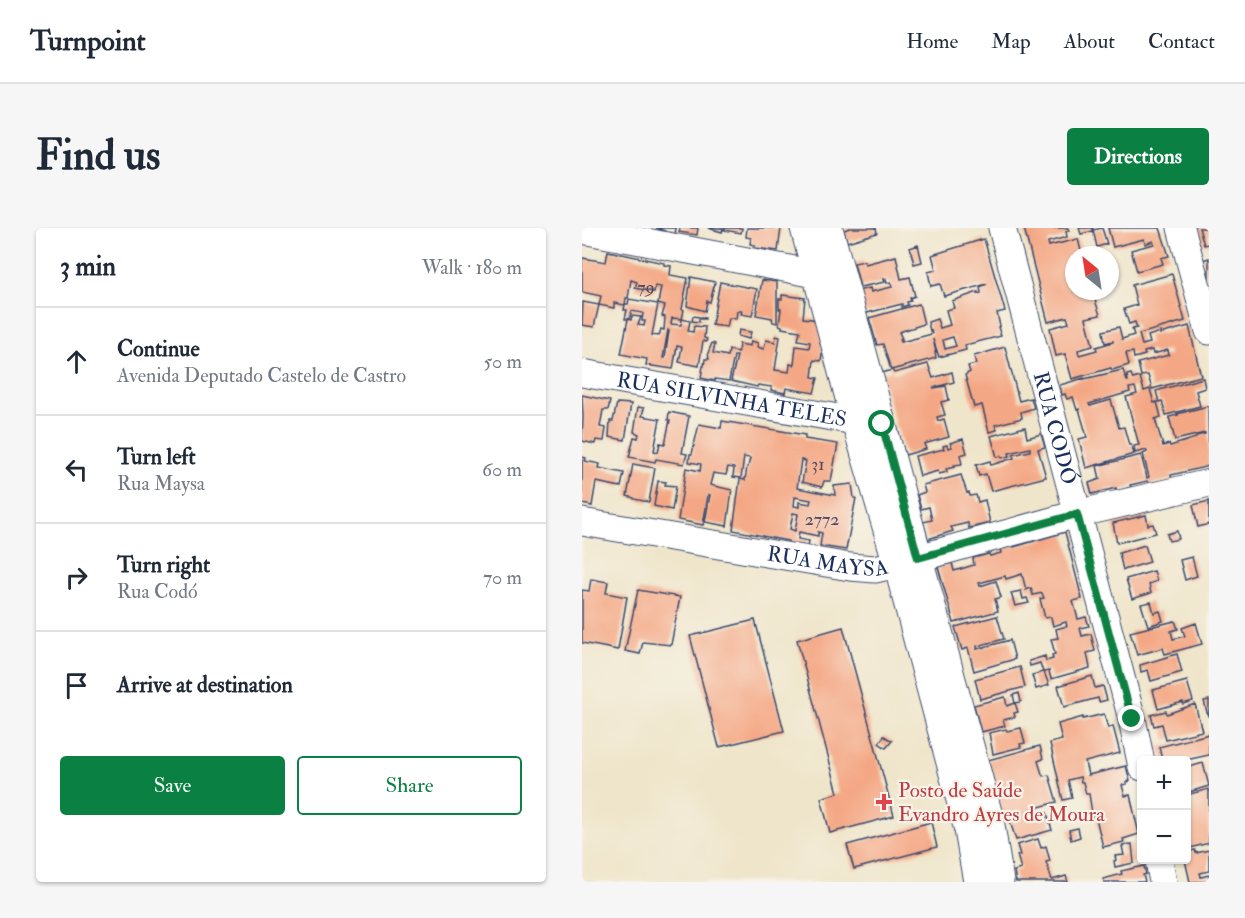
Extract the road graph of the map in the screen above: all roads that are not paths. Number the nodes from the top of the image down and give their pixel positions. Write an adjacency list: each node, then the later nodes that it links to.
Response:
1 (804, 228): 6 (street)
2 (829, 228): 7 (street)
3 (1002, 228): 13 (street, RUA CODÓ)
4 (1181, 228): 8 (street)
5 (582, 230): 6 (street)
6 (816, 274): 7 (street); 10 (street)
7 (842, 277): 11 (street)
8 (1209, 331)
9 (582, 373): 10 (street, RUA SILVINHA TELES)
10 (855, 421): 11 (street, RUA SILVINHA TELES); 15 (street)
11 (882, 424): 15 (street)
12 (1209, 483): 13 (street, RUA MAYSA)
13 (1077, 514): 15 (street, RUA MAYSA); 17 (street, RUA CODÓ)
14 (582, 522): 15 (street, RUA MAYSA)
15 (907, 561): 16 (street)
16 (938, 674): 19 (street); 20 (street)
17 (1140, 756)
18 (1160, 864): 21 (street)
19 (977, 882)
20 (1000, 882)
21 (1163, 882)

